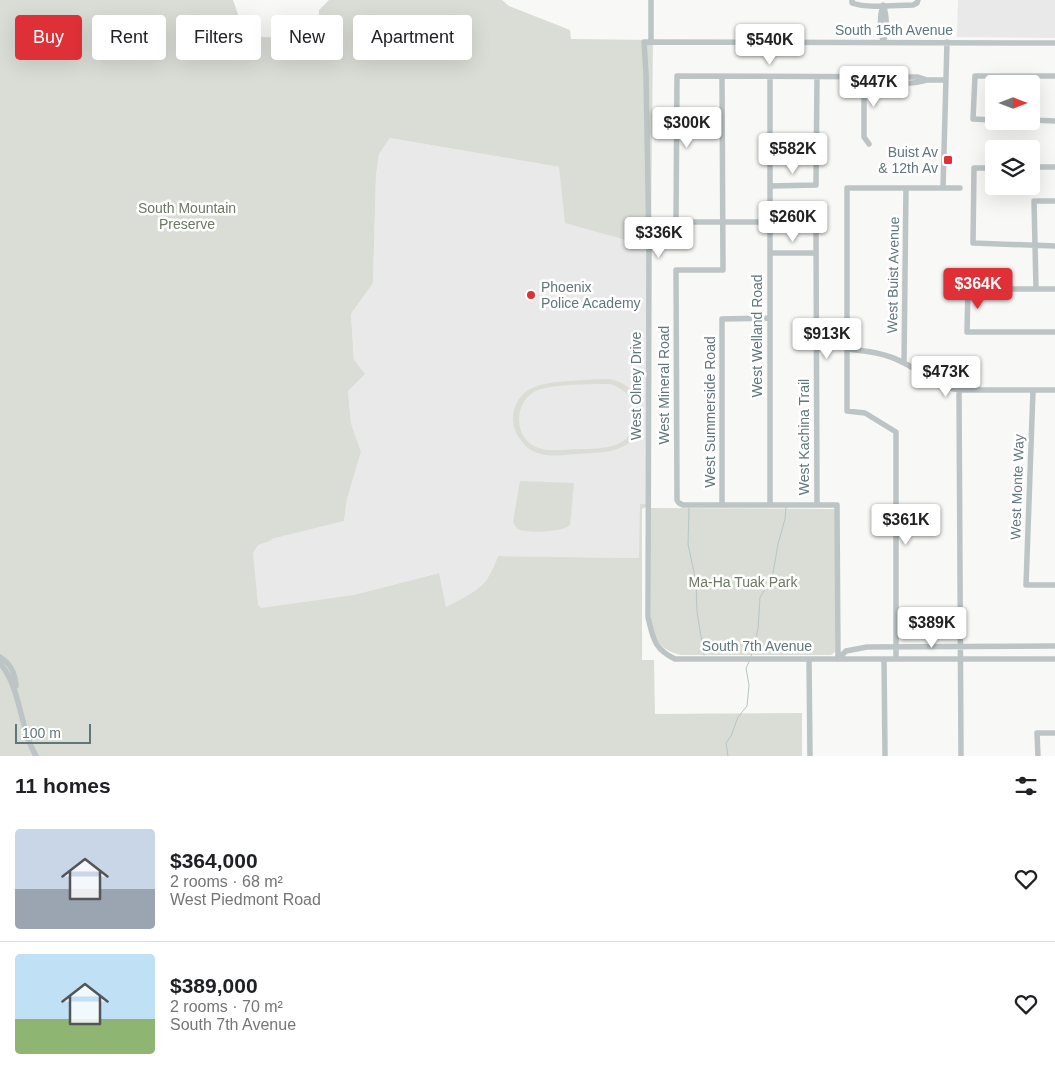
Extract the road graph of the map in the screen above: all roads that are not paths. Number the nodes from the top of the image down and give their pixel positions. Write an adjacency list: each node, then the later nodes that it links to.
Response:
1 (651, 0): 6 (street)
2 (852, 2): 4 (street)
3 (918, 2): 4 (street)
4 (883, 5): 8 (street)
5 (644, 42): 6 (street, South 15th Avenue); 54 (street, West Olney Drive)
6 (651, 42): 8 (street, South 15th Avenue)
7 (947, 42): 8 (street, South 15th Avenue); 9 (street, South 15th Avenue); 17 (street)
8 (883, 43)
9 (1055, 43)
10 (985, 76): 18 (street)
11 (1040, 76): 12 (street)
12 (1055, 76)
13 (722, 77): 14 (street); 31 (street); 31 (street)
14 (770, 77): 15 (street); 25 (street, West Welland Road)
15 (817, 77): 16 (street); 25 (street)
16 (864, 78): 17 (street); 21 (street)
17 (946, 80): 27 (street)
18 (985, 120)
19 (1040, 120): 20 (street)
20 (1055, 121)
21 (869, 144)
22 (1040, 167): 23 (street)
23 (1055, 167)
24 (985, 168): 33 (street)
25 (770, 186): 32 (street, West Welland Road)
26 (906, 188): 27 (street); 41 (street); 42 (street, West Buist Avenue)
27 (943, 188): 28 (street)
28 (960, 188)
29 (1055, 201): 33 (street)
30 (812, 220): 36 (street, West Kachina Trail)
31 (723, 222): 32 (street); 46 (street, West Mineral Road)
32 (770, 222): 35 (street, West Welland Road)
33 (1035, 245): 34 (street); 37 (street)
34 (1055, 246)
35 (770, 253): 36 (street); 39 (street, West Welland Road)
36 (816, 253): 48 (street, West Kachina Trail)
37 (1036, 288): 38 (street); 40 (street)
38 (1055, 289)
39 (770, 318): 46 (street, West Summerside Road); 47 (street, West Welland Road)
40 (1055, 332)
41 (847, 349): 42 (street); 51 (street)
42 (904, 363): 43 (street)
43 (959, 390): 44 (street); 52 (street)
44 (1033, 390): 45 (street); 49 (street, West Monte Way)
45 (1055, 390)
46 (722, 505): 47 (street)
47 (770, 505): 48 (street)
48 (817, 505): 56 (street)
49 (1055, 585)
50 (1055, 646): 52 (street, South 7th Avenue)
51 (896, 647): 52 (street, South 7th Avenue); 56 (street, South 7th Avenue); 58 (street)
52 (960, 647): 59 (street)
53 (0, 657): 62 (street)
54 (675, 659): 55 (street, South 7th Avenue)
55 (809, 659): 56 (street, South 7th Avenue); 65 (street)
56 (838, 659): 57 (street, South 7th Avenue)
57 (884, 659): 58 (street, South 7th Avenue); 66 (street)
58 (896, 659): 59 (street, South 7th Avenue)
59 (960, 659): 60 (street, South 7th Avenue); 67 (street)
60 (1055, 659)
61 (0, 663): 62 (street)
62 (16, 694): 64 (street)
63 (1055, 733): 68 (street)
64 (36, 756)
65 (810, 756)
66 (885, 756)
67 (961, 756)
68 (1038, 756)

